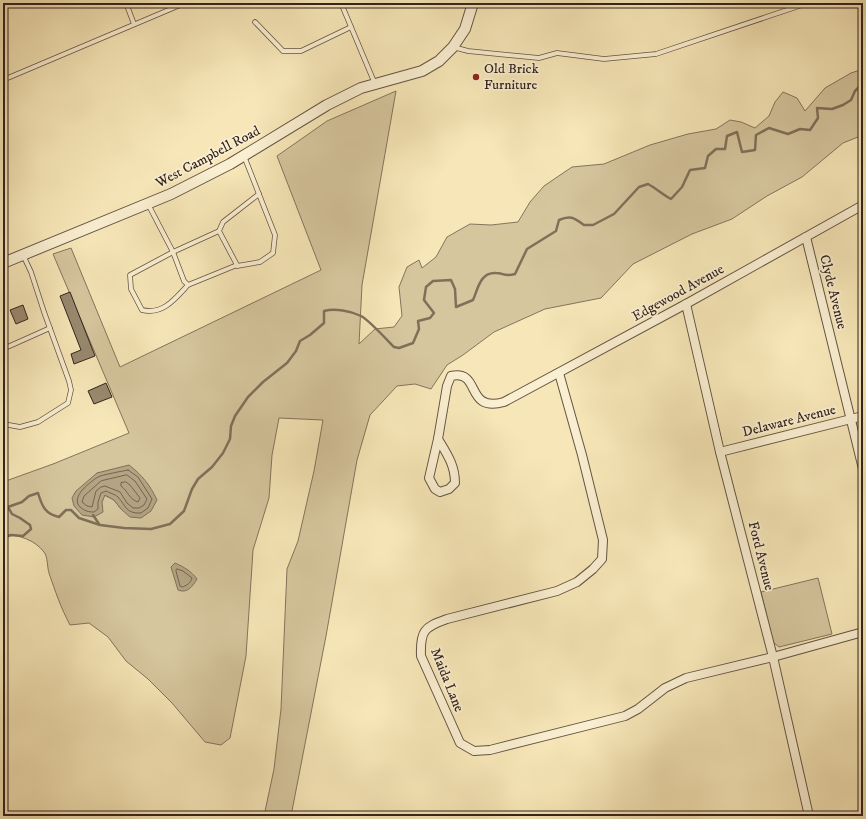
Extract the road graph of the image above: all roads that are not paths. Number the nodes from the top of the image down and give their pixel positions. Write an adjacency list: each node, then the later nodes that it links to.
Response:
1 (126, 3): 7 (lane)
2 (185, 3): 7 (lane)
3 (341, 3): 8 (lane)
4 (473, 3): 9 (street, West Campbell Road)
5 (808, 3): 9 (lane)
6 (255, 22): 8 (lane)
7 (134, 24): 10 (lane)
8 (351, 28): 11 (lane)
9 (453, 47): 11 (street, West Campbell Road)
10 (3, 80)
11 (375, 84): 12 (street, West Campbell Road)
12 (244, 156): 13 (lane); 14 (street, West Campbell Road)
13 (259, 194): 16 (lane); 21 (lane)
14 (148, 204): 18 (lane); 19 (street, West Campbell Road)
15 (863, 205): 17 (street, Edgewood Avenue)
16 (219, 231): 18 (lane); 21 (lane)
17 (806, 237): 23 (street, Edgewood Avenue); 28 (street, Clyde Avenue)
18 (173, 252): 22 (lane); 22 (lane)
19 (23, 254): 20 (street, West Campbell Road); 24 (lane)
20 (3, 262)
21 (237, 266): 22 (lane)
22 (188, 285)
23 (686, 304): 26 (street, Edgewood Avenue); 31 (street, Ford Avenue)
24 (50, 328): 25 (lane); 29 (lane)
25 (3, 349)
26 (559, 373): 30 (street, Edgewood Avenue); 34 (street, Maida Lane)
27 (863, 416): 28 (street, Delaware Avenue)
28 (851, 419): 31 (street, Delaware Avenue); 32 (street, Clyde Avenue)
29 (3, 424)
30 (438, 439): 30 (street)
31 (720, 452): 34 (street, Ford Avenue)
32 (863, 469)
33 (863, 632): 34 (street, Maida Lane)
34 (773, 657): 35 (street, Ford Avenue)
35 (809, 816)

